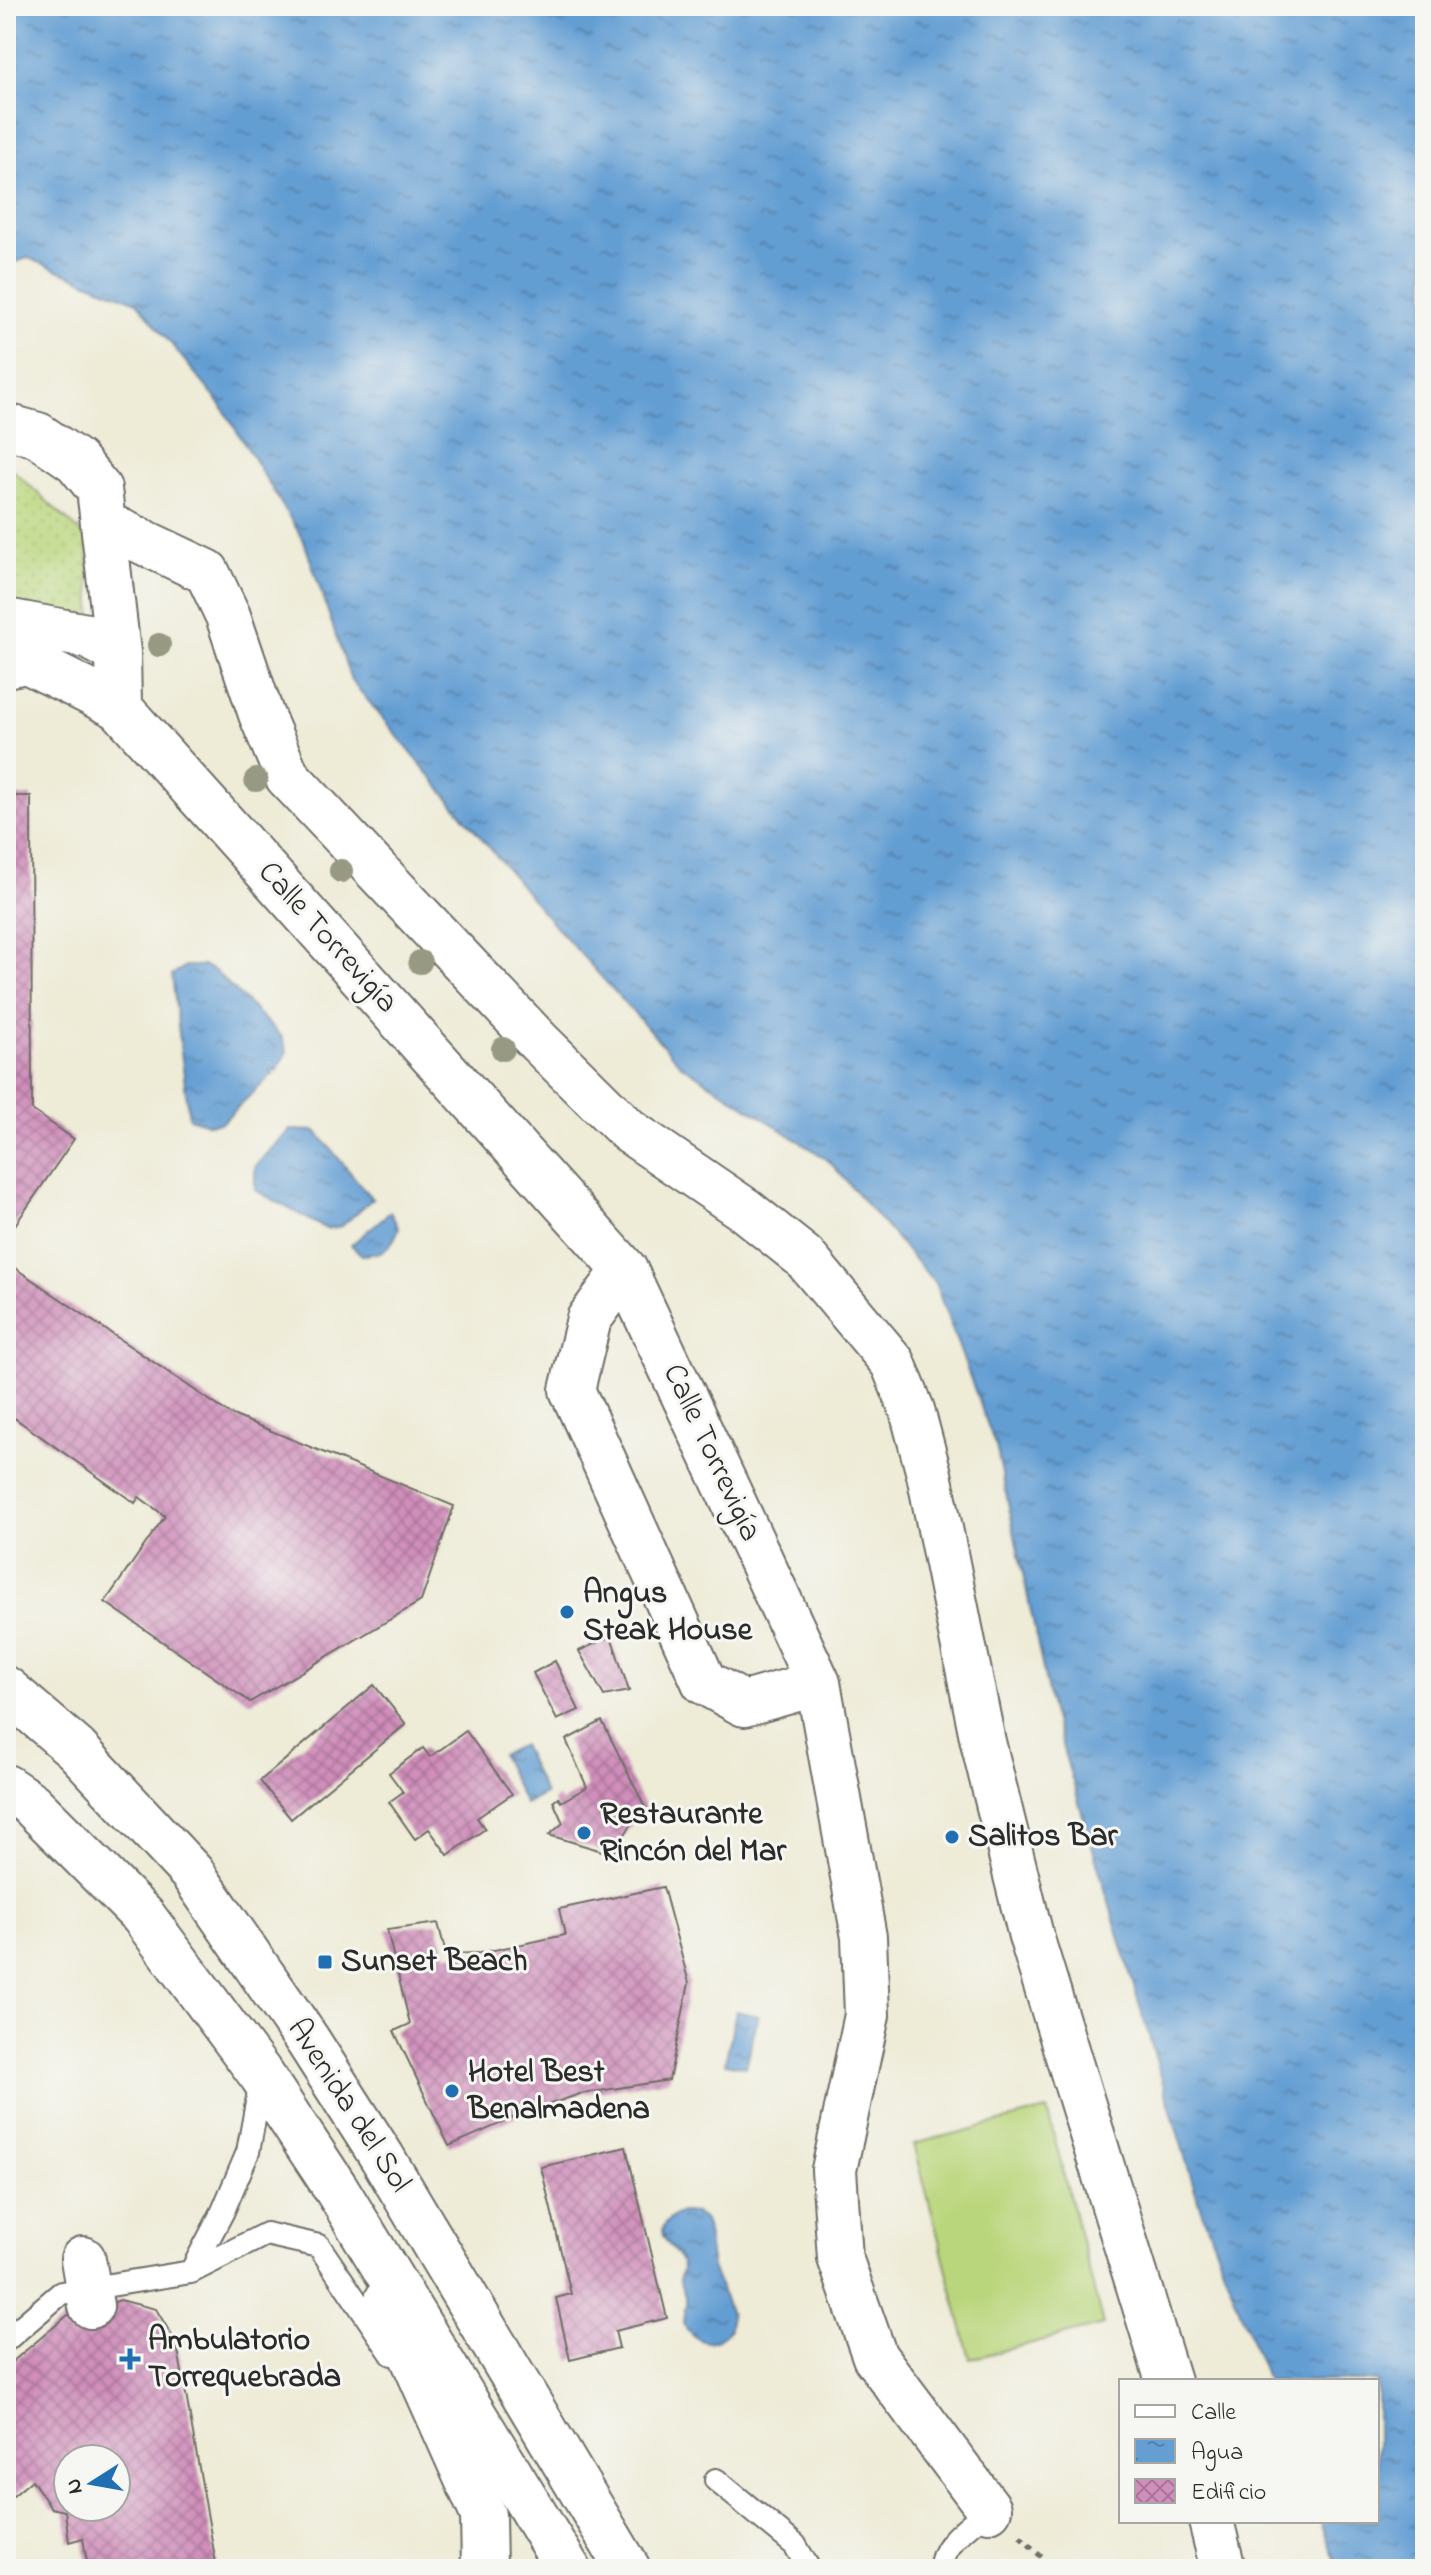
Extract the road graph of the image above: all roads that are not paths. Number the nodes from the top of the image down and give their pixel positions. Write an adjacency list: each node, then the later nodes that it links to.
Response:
1 (6, 426): 2 (street)
2 (103, 523): 4 (street); 15 (street)
3 (6, 621): 4 (street)
4 (118, 652): 6 (street)
5 (6, 665): 6 (street, Calle Torrevigía)
6 (119, 707): 7 (street, Calle Torrevigía)
7 (625, 1270): 8 (street, Calle Torrevigía); 8 (street)
8 (818, 1683): 18 (street, Calle Torrevigía)
9 (6, 1689): 22 (street, Avenida del Sol)
10 (16, 1805): 11 (street, Avenida del Sol)
11 (262, 2076): 12 (street, Avenida del Sol); 13 (lane)
12 (337, 2190): 16 (street); 21 (street, Avenida del Sol)
13 (191, 2272): 14 (lane); 16 (lane)
14 (6, 2340)
15 (1167, 2379)
16 (448, 2436): 20 (street)
17 (716, 2480): 23 (lane)
18 (989, 2509): 24 (lane)
19 (1212, 2523): 25 (street)
20 (484, 2569)
21 (568, 2569)
22 (628, 2569)
23 (809, 2569)
24 (941, 2569)
25 (1223, 2569)

